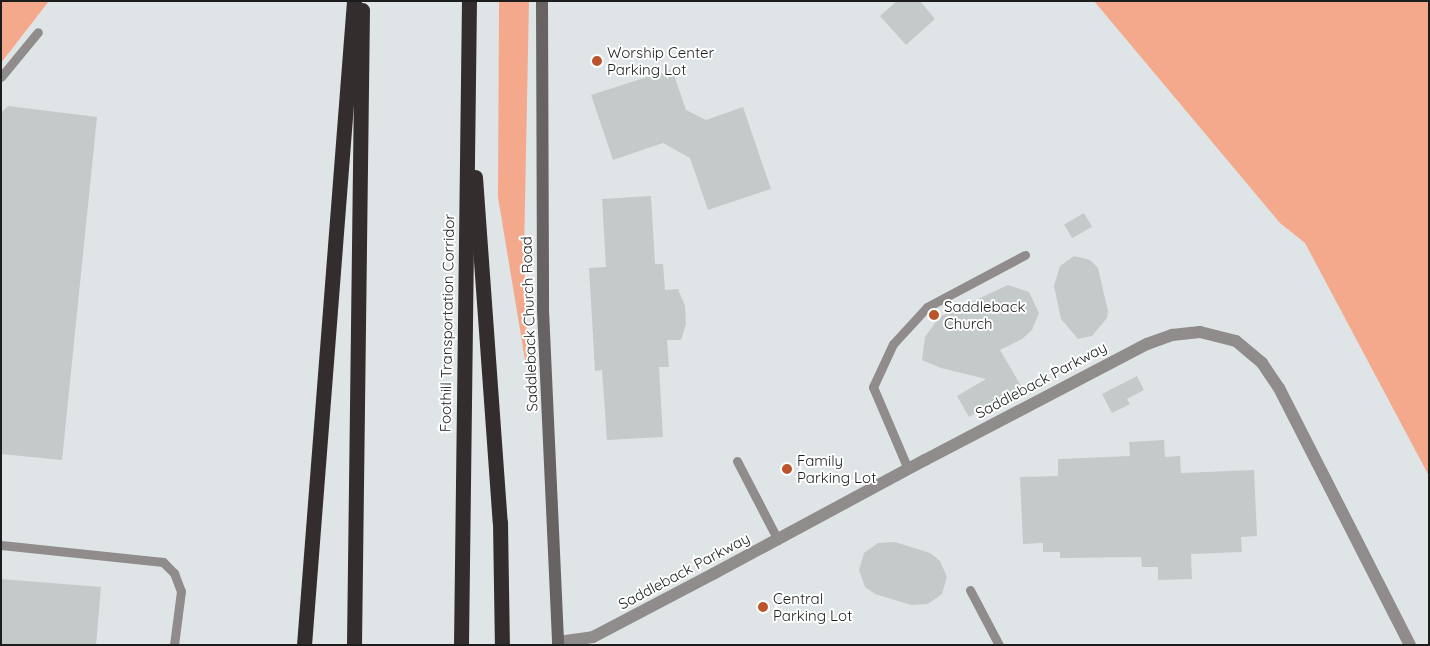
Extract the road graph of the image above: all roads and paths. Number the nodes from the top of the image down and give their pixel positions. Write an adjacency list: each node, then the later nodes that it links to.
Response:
1 (354, 1): 16 (highway)
2 (362, 1): 17 (highway)
3 (469, 1): 6 (highway, Foothill Transportation Corridor)
4 (542, 1): 14 (main road, Saddleback Church Road)
5 (38, 32): 7 (lane)
6 (468, 71): 18 (highway, Foothill Transportation Corridor); 19 (highway)
7 (1, 78)
8 (1025, 254): 10 (lane)
9 (737, 461): 11 (lane)
10 (908, 469): 11 (street, Saddleback Parkway); 21 (street, Saddleback Parkway)
11 (778, 540): 14 (street, Saddleback Parkway)
12 (1, 545): 15 (lane)
13 (970, 590): 20 (lane)
14 (558, 644)
15 (174, 645)
16 (304, 645)
17 (354, 645)
18 (461, 645)
19 (502, 645)
20 (999, 645)
21 (1410, 645)

